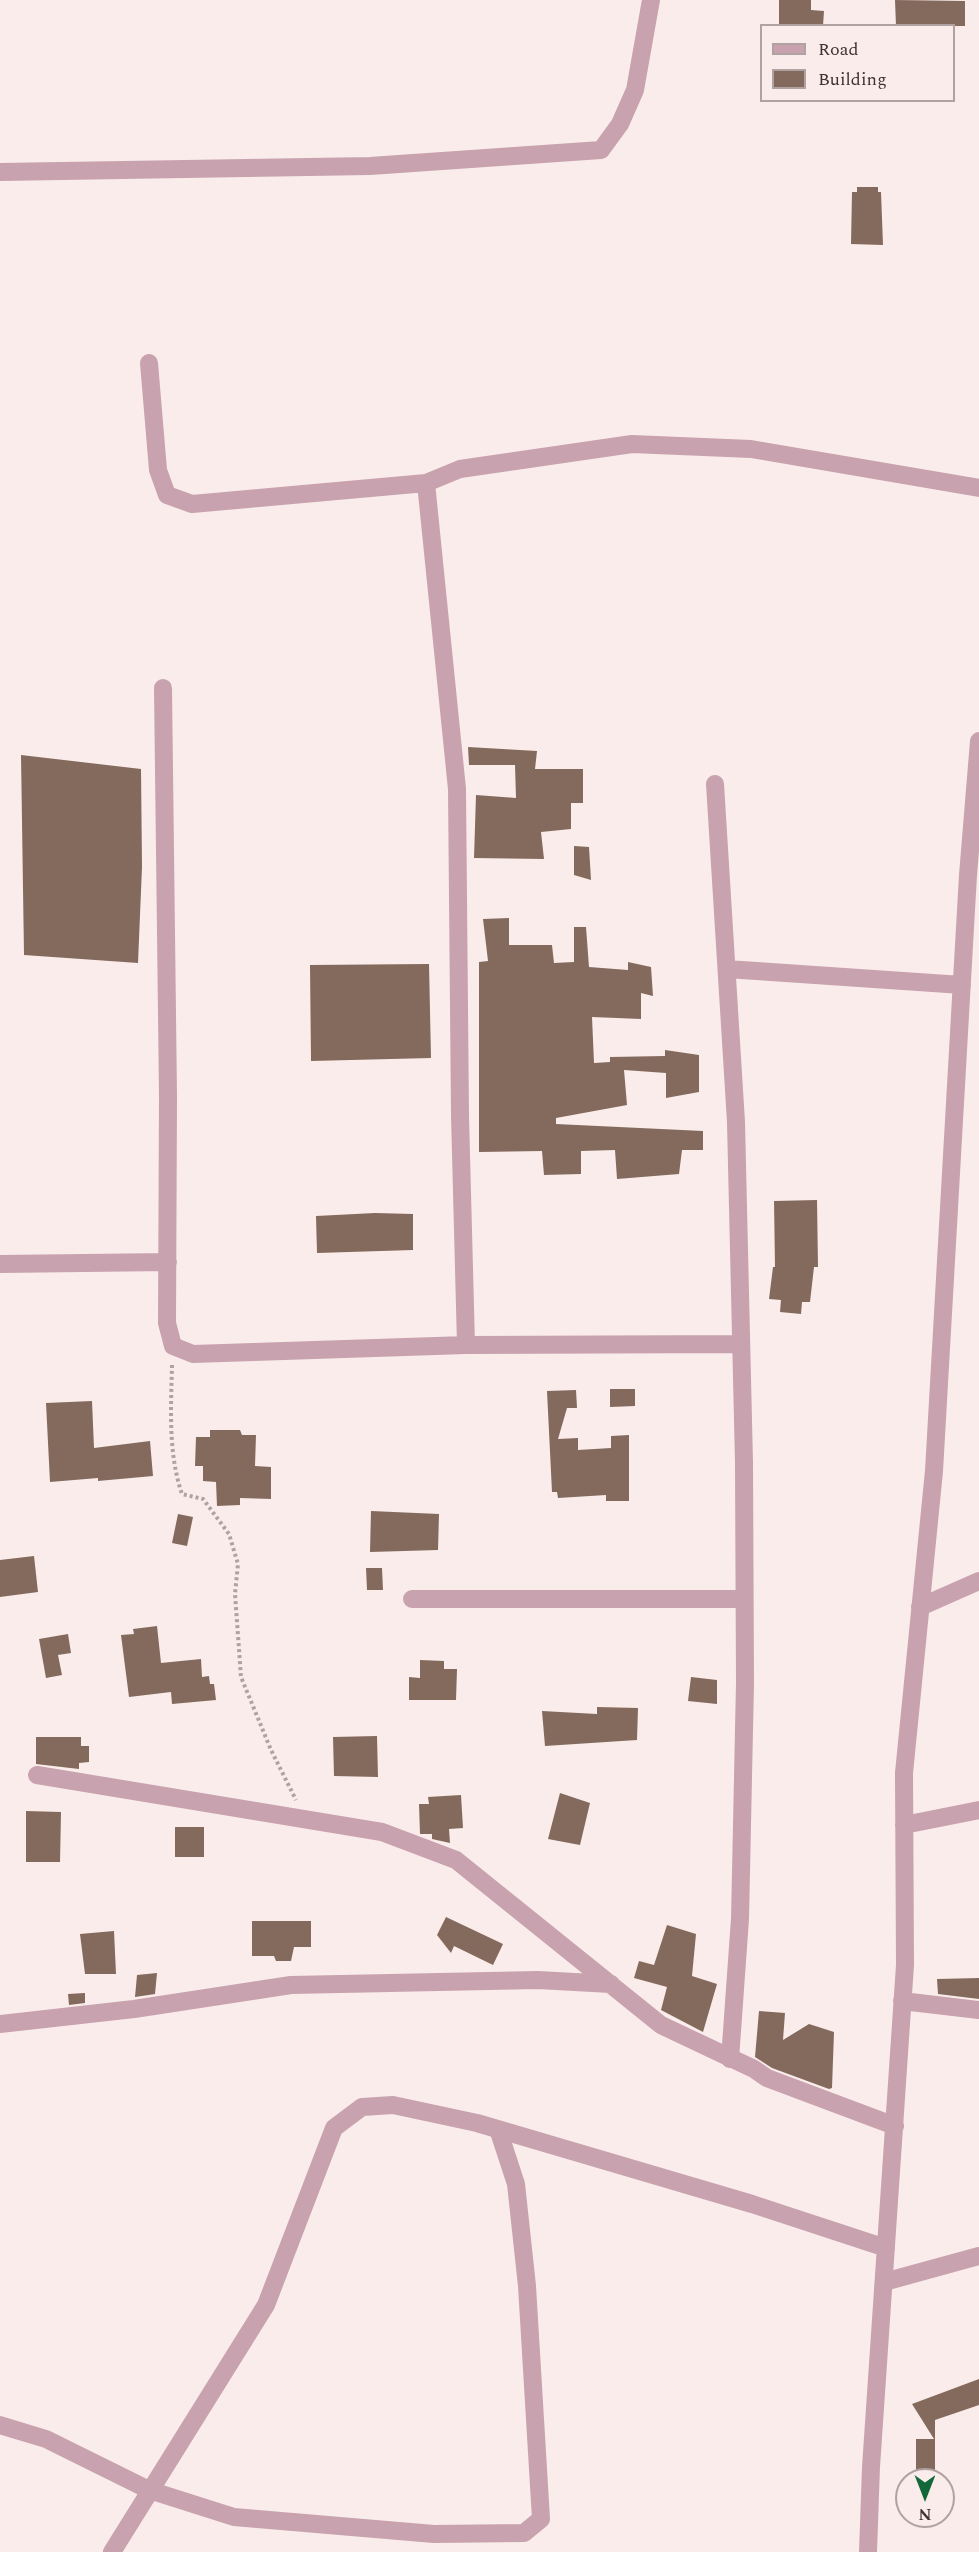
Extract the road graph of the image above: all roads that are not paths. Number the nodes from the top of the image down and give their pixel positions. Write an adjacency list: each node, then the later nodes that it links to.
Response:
1 (651, 0): 2 (street)
2 (0, 172)
3 (149, 363): 4 (street)
4 (426, 483): 5 (street); 15 (street)
5 (979, 488)
6 (163, 688): 12 (street)
7 (979, 751): 9 (street)
8 (716, 784): 10 (street)
9 (974, 876): 11 (street)
10 (727, 969): 11 (street); 14 (street)
11 (962, 985): 19 (street)
12 (168, 1262): 13 (street); 15 (street)
13 (0, 1264)
14 (741, 1344): 15 (street); 18 (street)
15 (466, 1345)
16 (979, 1581): 19 (street)
17 (412, 1599): 18 (street)
18 (744, 1599): 27 (street)
19 (920, 1607): 22 (street)
20 (36, 1775): 23 (street)
21 (979, 1810): 22 (street)
22 (904, 1825): 24 (street)
23 (611, 1984): 26 (street); 27 (street)
24 (902, 2001): 25 (street); 28 (street)
25 (979, 2010)
26 (0, 2024)
27 (730, 2059): 28 (street)
28 (894, 2126): 30 (street)
29 (498, 2129): 30 (street); 34 (street); 34 (street)
30 (886, 2248): 32 (street)
31 (979, 2256): 32 (street)
32 (884, 2282): 36 (street)
33 (0, 2425): 34 (street)
34 (149, 2490): 35 (street)
35 (112, 2552)
36 (868, 2552)

